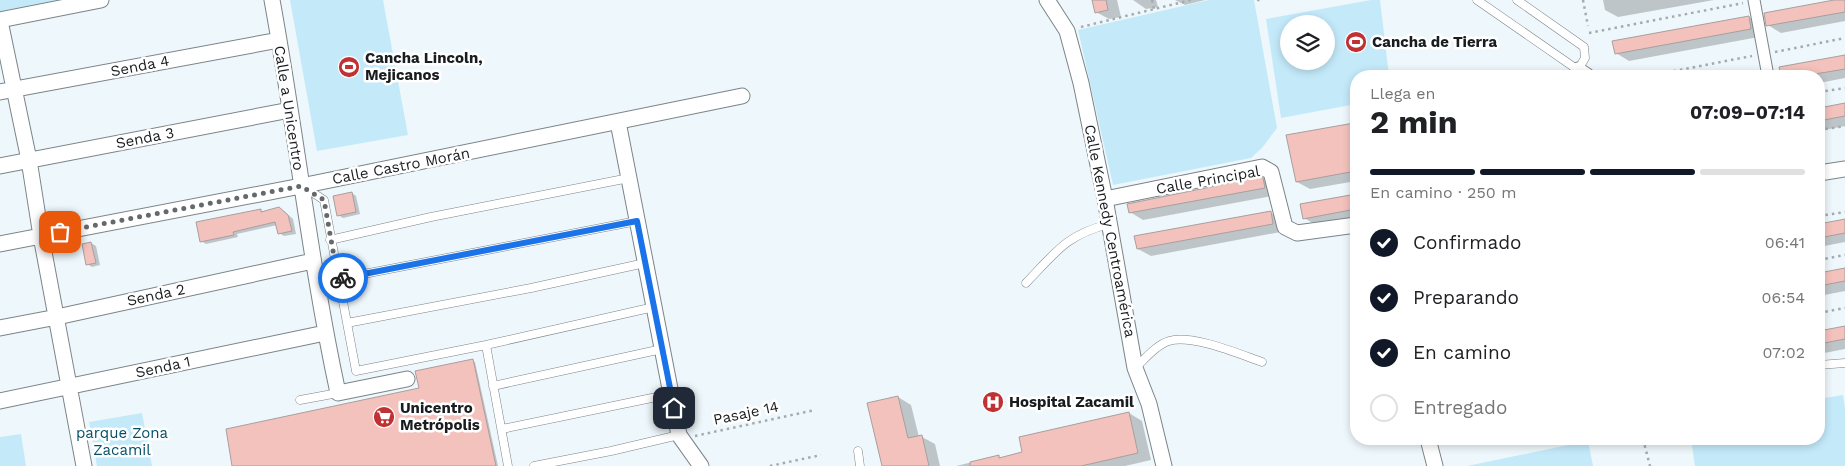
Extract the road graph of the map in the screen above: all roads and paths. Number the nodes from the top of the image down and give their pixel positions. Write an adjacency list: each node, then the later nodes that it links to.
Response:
1 (101, 0): 11 (street)
2 (272, 0): 16 (street, Calle a Unicentro)
3 (1047, 0): 13 (street, Calle Kennedy Centroamérica)
4 (1152, 0): 10 (path)
5 (1191, 0): 10 (path)
6 (1477, 0): 18 (lane)
7 (1517, 0): 19 (lane)
8 (1583, 0): 12 (path)
9 (1754, 0): 14 (path); 17 (street)
10 (1154, 8): 13 (path)
11 (0, 21): 23 (street)
12 (1588, 26)
13 (1067, 31): 36 (street, Calle Kennedy Centroamérica)
14 (1589, 33)
15 (1845, 38): 17 (path)
16 (279, 40): 23 (street, Senda 4); 26 (street, Calle a Unicentro)
17 (1764, 54): 20 (path); 21 (street)
18 (1578, 70)
19 (1583, 70)
20 (1680, 70)
21 (1767, 70)
22 (1845, 88): 24 (path)
23 (7, 91): 30 (street)
24 (1825, 91)
25 (742, 96): 27 (street, Calle Castro Morán)
26 (290, 110): 30 (street, Senda 3); 35 (street, Calle a Unicentro)
27 (618, 122): 34 (street); 35 (street, Calle Castro Morán)
28 (1845, 126): 29 (path)
29 (1825, 129)
30 (28, 160): 31 (street, Senda 3); 42 (street)
31 (0, 166)
32 (1845, 169): 33 (street)
33 (1825, 172)
34 (629, 178): 39 (street); 43 (lane)
35 (301, 186): 42 (street, Calle Castro Morán); 43 (lane); 47 (street, Calle a Unicentro)
36 (1105, 199): 40 (street, Calle Kennedy Centroamérica); 41 (street, Calle Principal)
37 (1845, 212): 38 (path)
38 (1825, 215)
39 (637, 221): 48 (street); 49 (lane)
40 (1109, 224): 50 (lane); 63 (street, Calle Kennedy Centroamérica)
41 (1350, 226)
42 (41, 236): 44 (street, Calle Castro Morán); 54 (street)
43 (330, 240): 49 (lane)
44 (0, 244)
45 (1845, 255): 46 (path)
46 (1825, 259)
47 (312, 261): 54 (street, Senda 2); 57 (street, Calle a Unicentro)
48 (645, 263): 51 (street); 55 (lane)
49 (338, 279): 55 (lane)
50 (1026, 283)
51 (654, 307): 58 (lane); 59 (street)
52 (1845, 308): 53 (path)
53 (1825, 312)
54 (57, 317): 56 (street, Senda 2); 66 (street)
55 (347, 323): 58 (lane)
56 (0, 328)
57 (325, 333): 66 (street, Senda 1); 67 (street, Calle a Unicentro)
58 (486, 345): 65 (lane)
59 (662, 349): 65 (lane); 68 (street)
60 (1262, 362): 63 (lane)
61 (1845, 363): 62 (lane)
62 (1825, 365)
63 (1135, 368): 84 (street, Calle Kennedy Centroamérica)
64 (407, 379): 67 (street)
65 (493, 386): 72 (lane)
66 (70, 387): 70 (street, Senda 1); 78 (street)
67 (338, 392): 69 (lane)
68 (671, 394): 72 (lane); 73 (street)
69 (300, 400)
70 (0, 401)
71 (816, 410): 73 (path, Pasaje 14)
72 (502, 429): 79 (lane)
73 (680, 437): 80 (lane); 81 (street)
74 (1430, 445): 85 (street)
75 (1645, 445): 86 (path)
76 (858, 451): 83 (lane)
77 (821, 455): 82 (path)
78 (84, 466)
79 (508, 466)
80 (534, 466)
81 (701, 466)
82 (770, 466)
83 (860, 466)
84 (1164, 466)
85 (1435, 466)
86 (1650, 466)

